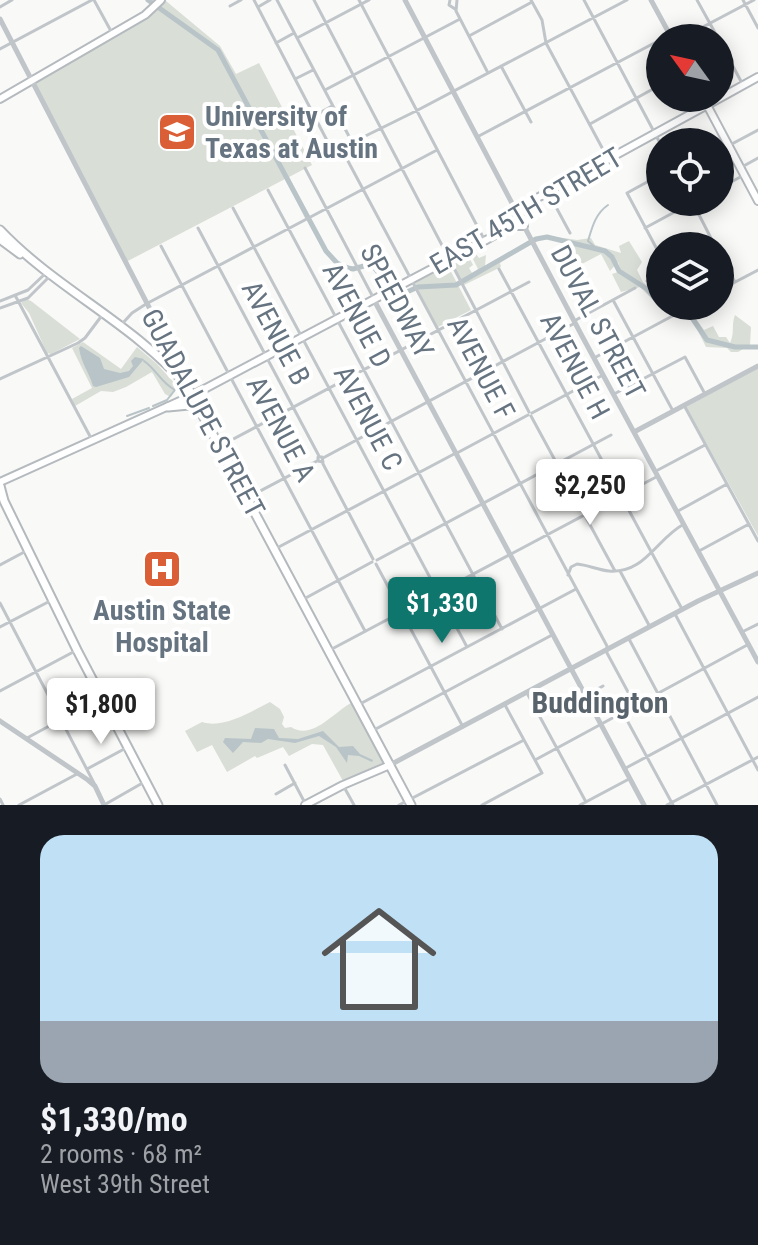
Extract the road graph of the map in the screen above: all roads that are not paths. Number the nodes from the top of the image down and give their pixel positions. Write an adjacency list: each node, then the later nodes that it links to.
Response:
1 (12, 0): 22 (street)
2 (93, 0): 32 (street); 36 (street)
3 (241, 0): 21 (street)
4 (254, 0): 23 (street)
5 (270, 0): 23 (street)
6 (277, 0): 33 (street)
7 (314, 0): 28 (street)
8 (369, 0): 17 (street)
9 (405, 0): 35 (street, DUVAL STREET)
10 (450, 0): 24 (street)
11 (584, 0): 25 (street)
12 (627, 0): 25 (street)
13 (651, 0): 30 (street)
14 (697, 0): 29 (street)
15 (754, 0): 19 (street)
16 (532, 1): 34 (street); 38 (street)
17 (360, 2): 28 (street); 41 (street)
18 (456, 2): 24 (street)
19 (744, 2): 29 (street); 31 (street)
20 (157, 4): 32 (main road)
21 (230, 6)
22 (0, 7)
23 (258, 7): 37 (street)
24 (455, 9): 27 (street)
25 (594, 18): 38 (street); 42 (street)
26 (0, 19): 36 (street, GUADALUPE STREET)
27 (460, 19): 34 (street); 35 (street)
28 (326, 23): 33 (street); 47 (street)
29 (710, 23)
30 (660, 24)
31 (758, 28)
32 (112, 33): 50 (main road)
33 (296, 36): 37 (street); 45 (street)
34 (469, 36): 46 (street)
35 (424, 38): 41 (street); 55 (street, DUVAL STREET)
36 (12, 42): 39 (street); 50 (street, GUADALUPE STREET)
37 (276, 43): 49 (street)
38 (546, 43): 43 (street); 52 (street)
39 (0, 49)
40 (646, 49): 42 (street)
41 (389, 56): 47 (street); 60 (street)
42 (617, 64): 52 (street); 58 (street)
43 (501, 66): 46 (street); 61 (street)
44 (734, 68): 51 (street)
45 (314, 69): 49 (street); 53 (street)
46 (488, 73): 55 (street)
47 (353, 75): 53 (street); 66 (street)
48 (758, 77): 51 (main road, EAST 45TH STREET)
49 (295, 79): 63 (street)
50 (32, 80): 57 (main road); 121 (street, GUADALUPE STREET)
51 (743, 85): 54 (main road, EAST 45TH STREET)
52 (571, 89): 61 (street); 65 (street)
53 (325, 90): 59 (street)
54 (734, 90)
55 (453, 92): 60 (street); 70 (street, DUVAL STREET)
56 (646, 93): 58 (street)
57 (0, 99)
58 (636, 99): 65 (street); 67 (street)
59 (333, 106): 63 (street); 73 (street)
60 (416, 111): 66 (street); 75 (street)
61 (525, 111): 64 (street); 70 (street)
62 (689, 112): 68 (main road, EAST 45TH STREET)
63 (314, 116): 74 (street)
64 (531, 122)
65 (590, 124): 78 (street)
66 (381, 128): 73 (street); 80 (street)
67 (652, 128)
68 (664, 128)
69 (758, 130): 72 (street)
70 (477, 137): 90 (street, DUVAL STREET)
71 (646, 139): 78 (main road, EAST 45TH STREET)
72 (734, 139)
73 (352, 142): 74 (street)
74 (341, 148): 84 (street, AVENUE F)
75 (437, 150): 80 (street); 101 (street)
76 (734, 158): 81 (main road)
77 (758, 158): 81 (street)
78 (608, 159): 86 (main road, EAST 45TH STREET)
79 (305, 168): 89 (street, SPEEDWAY)
80 (401, 169): 84 (street); 104 (street)
81 (742, 171): 82 (street); 87 (main road)
82 (734, 177)
83 (646, 183): 96 (street)
84 (364, 189): 89 (street); 112 (street, AVENUE F)
85 (268, 190): 95 (street, AVENUE D)
86 (548, 193): 90 (main road, EAST 45TH STREET); 99 (street)
87 (758, 201)
88 (233, 208): 103 (street, AVENUE C)
89 (326, 209): 95 (street); 117 (street, SPEEDWAY)
90 (516, 212): 92 (main road, EAST 45TH STREET); 93 (street, DUVAL STREET)
91 (667, 216): 96 (street)
92 (511, 226): 93 (main road); 101 (main road, EAST 45TH STREET)
93 (524, 226): 127 (street, DUVAL STREET)
94 (198, 228): 106 (street, AVENUE B)
95 (289, 228): 103 (street); 125 (street, AVENUE D)
96 (645, 228): 98 (street)
97 (0, 230): 105 (main road)
98 (647, 232)
99 (570, 233)
100 (0, 240): 105 (main road)
101 (485, 241): 104 (main road, EAST 45TH STREET)
102 (161, 246): 113 (street, AVENUE A)
103 (254, 247): 106 (street); 130 (street, AVENUE C)
104 (449, 260): 112 (main road, EAST 45TH STREET); 123 (street)
105 (35, 263): 109 (main road)
106 (218, 266): 113 (street); 135 (street, AVENUE B)
107 (499, 269): 115 (street, AVENUE H)
108 (758, 270): 111 (street)
109 (49, 274): 116 (street); 120 (street); 124 (main road)
110 (529, 282): 115 (street)
111 (735, 282)
112 (414, 285): 117 (main road, EAST 45TH STREET); 129 (street, AVENUE F)
113 (182, 286): 121 (street); 142 (street, AVENUE A)
114 (635, 288): 118 (street)
115 (512, 291): 123 (street); 132 (street, AVENUE H)
116 (16, 297): 119 (street); 120 (street)
117 (374, 300): 125 (main road, EAST 45TH STREET); 133 (street, SPEEDWAY)
118 (613, 300): 127 (street); 131 (street)
119 (0, 301)
120 (19, 303): 122 (street); 134 (street)
121 (146, 304): 128 (street); 145 (street, GUADALUPE STREET)
122 (0, 308)
123 (475, 310): 129 (street); 137 (street)
124 (103, 314): 128 (main road); 134 (street)
125 (337, 319): 130 (main road, EAST 45TH STREET); 139 (street, AVENUE D)
126 (664, 320): 131 (street)
127 (575, 322): 132 (street); 136 (street, DUVAL STREET)
128 (120, 327): 145 (main road)
129 (438, 330): 133 (street); 144 (street, AVENUE F)
130 (302, 337): 135 (main road, EAST 45TH STREET); 146 (street, AVENUE C)
131 (633, 337): 136 (street); 140 (street)
132 (540, 342): 137 (street); 147 (street, AVENUE H)
133 (401, 350): 139 (street); 151 (street, SPEEDWAY)
134 (47, 357): 143 (street); 163 (street)
135 (266, 357): 142 (main road, EAST 45TH STREET); 154 (street, AVENUE B)
136 (594, 358): 141 (street, DUVAL STREET)
137 (503, 362): 144 (street); 156 (street)
138 (758, 366): 149 (street)
139 (364, 370): 146 (street); 158 (street, AVENUE D)
140 (653, 374): 148 (street); 149 (street); 155 (street)
141 (603, 375): 147 (street); 148 (street, DUVAL STREET)
142 (230, 376): 150 (main road, EAST 45TH STREET); 159 (street, AVENUE A)
143 (0, 379)
144 (466, 382): 151 (street); 161 (street, AVENUE F)
145 (187, 386): 150 (main road, GUADALUPE STREET)
146 (329, 388): 154 (street); 164 (street, AVENUE C)
147 (568, 394): 156 (street); 165 (street, AVENUE H)
148 (614, 394): 160 (street, DUVAL STREET)
149 (705, 394): 152 (street)
150 (193, 395): 153 (main road, EAST 45TH STREET); 157 (main road, GUADALUPE STREET)
151 (429, 402): 158 (street); 168 (street, SPEEDWAY)
152 (683, 405): 155 (street); 166 (street)
153 (168, 407): 157 (main road); 163 (main road, EAST 45TH STREET)
154 (293, 407): 159 (street); 169 (street, AVENUE B)
155 (673, 411): 160 (street)
156 (530, 414): 161 (street); 170 (street)
157 (204, 416): 167 (main road, GUADALUPE STREET)
158 (391, 421): 164 (street); 171 (street, AVENUE D)
159 (257, 427): 167 (street); 173 (street, AVENUE A)
160 (634, 432): 172 (street, DUVAL STREET)
161 (493, 433): 168 (street); 174 (street, AVENUE F)
162 (611, 435): 165 (street)
163 (92, 440): 176 (main road, EAST 45TH STREET)
164 (357, 440): 169 (street); 177 (street, AVENUE C)
165 (594, 444): 170 (street); 178 (street, AVENUE H)
166 (706, 445): 172 (street); 175 (street)
167 (220, 446): 179 (main road, GUADALUPE STREET)
168 (456, 453): 171 (street); 180 (street, SPEEDWAY)
169 (320, 459): 173 (street); 181 (street, AVENUE B)
170 (557, 463): 174 (street); 183 (street)
171 (419, 472): 177 (street); 184 (street, AVENUE D)
172 (657, 473): 178 (street); 182 (street, DUVAL STREET)
173 (284, 478): 179 (street); 187 (street, AVENUE A)
174 (520, 484): 180 (street); 188 (street, AVENUE F)
175 (728, 484): 182 (street); 186 (street)
176 (2, 489): 192 (main road)
177 (384, 491): 181 (street); 189 (street, AVENUE C)
178 (621, 495): 183 (street); 194 (street, AVENUE H)
179 (247, 498): 191 (main road, GUADALUPE STREET)
180 (483, 503): 184 (street); 195 (street, SPEEDWAY)
181 (348, 510): 187 (street); 196 (street, AVENUE B)
182 (678, 511): 185 (street, DUVAL STREET)
183 (584, 514): 188 (street); 198 (street)
184 (445, 523): 189 (street); 199 (street, AVENUE D)
185 (685, 524): 193 (street, DUVAL STREET); 194 (street)
186 (749, 524): 190 (street); 193 (street)
187 (312, 530): 191 (street); 202 (street, AVENUE A)
188 (547, 534): 195 (street); 201 (street, AVENUE F)
189 (411, 541): 196 (street); 205 (street, AVENUE C)
190 (758, 541)
191 (275, 549): 207 (main road, GUADALUPE STREET)
192 (28, 550): 197 (street); 206 (main road)
193 (699, 551): 204 (street, DUVAL STREET)
194 (652, 553): 198 (street); 210 (street, AVENUE H)
195 (510, 555): 199 (street); 209 (street, SPEEDWAY)
196 (375, 561): 202 (street); 211 (street, AVENUE B)
197 (0, 565)
198 (617, 571): 201 (street); 216 (street)
199 (473, 574): 205 (street); 217 (street, AVENUE D)
200 (758, 574): 204 (street)
201 (568, 575): 203 (street, AVENUE F)
202 (339, 580): 207 (street); 218 (street, AVENUE A)
203 (576, 589): 209 (street); 225 (street, AVENUE F)
204 (720, 590): 210 (street); 219 (street, DUVAL STREET)
205 (438, 593): 211 (street); 223 (street, AVENUE C)
206 (52, 600): 213 (street); 224 (main road)
207 (302, 600): 226 (main road, GUADALUPE STREET)
208 (0, 603): 213 (street)
209 (539, 609): 217 (street); 220 (street, SPEEDWAY)
210 (682, 609): 212 (street)
211 (402, 611): 218 (street); 228 (street, AVENUE B)
212 (675, 613): 216 (street); 229 (street)
213 (10, 622): 215 (street); 231 (street)
214 (758, 624): 219 (street)
215 (0, 627)
216 (650, 627): 221 (street)
217 (502, 629): 223 (street)
218 (365, 631): 226 (street)
219 (742, 632): 222 (street, DUVAL STREET)
220 (552, 635): 230 (street, SPEEDWAY); 234 (street)
221 (629, 638): 225 (street); 236 (street)
222 (749, 644): 227 (street, DUVAL STREET); 229 (street)
223 (467, 647): 228 (street)
224 (77, 650): 231 (street); 239 (main road)
225 (607, 650): 230 (street); 242 (street, AVENUE F)
226 (329, 651): 240 (main road, GUADALUPE STREET)
227 (758, 662)
228 (431, 667): 234 (street, AVENUE B); 240 (street)
229 (704, 668): 236 (street); 244 (street)
230 (571, 669): 235 (street); 237 (street, SPEEDWAY)
231 (36, 672): 233 (street); 245 (street)
232 (603, 686): 237 (street)
233 (0, 690)
234 (445, 692): 248 (street, AVENUE B); 249 (street)
235 (527, 693): 241 (street); 254 (street)
236 (657, 693): 242 (street); 250 (street)
237 (585, 696): 247 (street, SPEEDWAY)
238 (758, 697): 244 (street)
239 (101, 698): 245 (street); 253 (main road)
240 (358, 705): 249 (main road, GUADALUPE STREET)
241 (505, 705): 248 (street); 252 (street)
242 (635, 705): 243 (street)
243 (622, 711): 247 (street); 255 (street)
244 (728, 713): 250 (street); 258 (street)
245 (59, 720): 251 (street); 261 (street)
246 (0, 721): 251 (street)
247 (600, 724): 254 (street); 262 (street, SPEEDWAY)
248 (463, 727): 260 (street)
249 (372, 732): 260 (main road, GUADALUPE STREET)
250 (681, 738): 255 (street); 268 (street)
251 (25, 739): 264 (street)
252 (524, 740): 257 (street); 275 (street)
253 (128, 747): 261 (street); 266 (main road)
254 (557, 748): 257 (street); 274 (street)
255 (647, 757): 262 (street); 277 (street)
256 (758, 757): 258 (street)
257 (535, 760): 286 (street)
258 (752, 760): 263 (street); 268 (street)
259 (285, 765): 267 (street)
260 (390, 765): 269 (main road); 275 (main road, GUADALUPE STREET)
261 (87, 769): 270 (street)
262 (624, 769): 265 (street, SPEEDWAY)
263 (758, 770)
264 (77, 774): 270 (street); 273 (street)
265 (629, 779): 274 (street); 276 (street, SPEEDWAY)
266 (146, 781): 281 (street); 282 (main road)
267 (295, 783): 271 (street); 283 (street)
268 (706, 784): 277 (street); 288 (street)
269 (343, 785): 283 (main road); 284 (street)
270 (95, 786): 281 (street)
271 (276, 794)
272 (0, 799): 278 (street)
273 (29, 800): 279 (street); 280 (street)
274 (586, 802): 287 (street)
275 (410, 803): 285 (street)
276 (640, 804)
277 (671, 804)
278 (3, 805)
279 (19, 805)
280 (32, 805)
281 (104, 805)
282 (158, 805)
283 (306, 805)
284 (354, 805)
285 (399, 805)
286 (482, 805)
287 (580, 805)
288 (717, 805)

